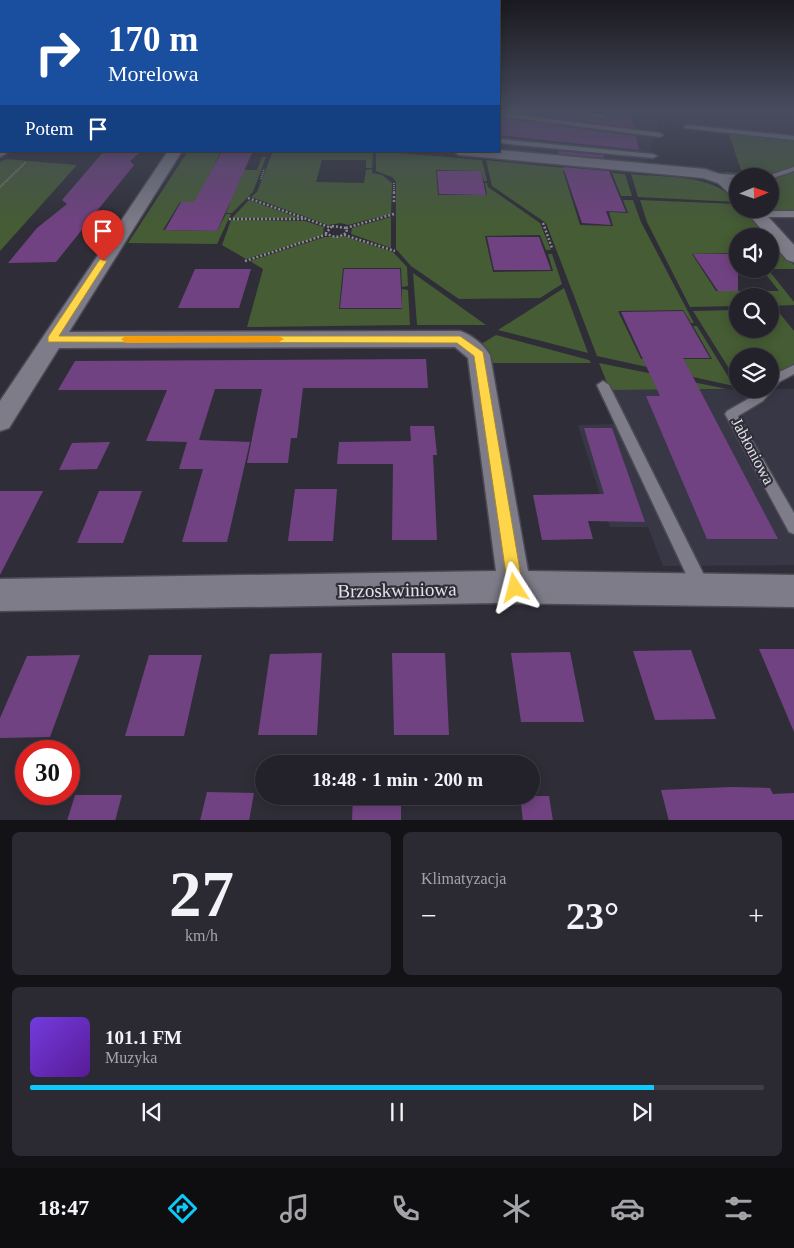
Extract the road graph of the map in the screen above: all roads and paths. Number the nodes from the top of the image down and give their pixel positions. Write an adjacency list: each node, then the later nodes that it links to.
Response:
1 (642, 149): 3 (lane)
2 (652, 149): 3 (lane)
3 (655, 150): 4 (street); 9 (street)
4 (500, 151)
5 (174, 152): 33 (street)
6 (26, 162): 15 (path)
7 (264, 169): 12 (path)
8 (794, 169): 10 (lane)
9 (705, 174): 11 (lane); 14 (street)
10 (779, 174)
11 (729, 176)
12 (260, 179)
13 (394, 183): 17 (path)
14 (729, 185)
15 (0, 186)
16 (248, 198): 23 (path)
17 (394, 204)
18 (779, 213): 20 (lane)
19 (394, 214): 26 (path)
20 (794, 214)
21 (760, 218): 31 (street)
22 (229, 219): 23 (path)
23 (308, 219): 25 (path)
24 (543, 223): 29 (path)
25 (329, 227): 26 (path); 27 (path)
26 (346, 228): 28 (path)
27 (328, 234): 28 (path); 32 (path)
28 (344, 235): 30 (path)
29 (552, 248)
30 (394, 251)
31 (794, 256)
32 (245, 261)
33 (52, 340): 38 (street); 40 (street)
34 (794, 369): 35 (lane)
35 (779, 377)
36 (603, 385): 41 (lane)
37 (759, 398): 39 (lane, Jabłoniowa)
38 (0, 421)
39 (794, 527)
40 (515, 588): 41 (street, Brzoskwiniowa); 43 (street, Brzoskwiniowa)
41 (701, 588): 42 (street, Brzoskwiniowa)
42 (794, 591)
43 (0, 595)

